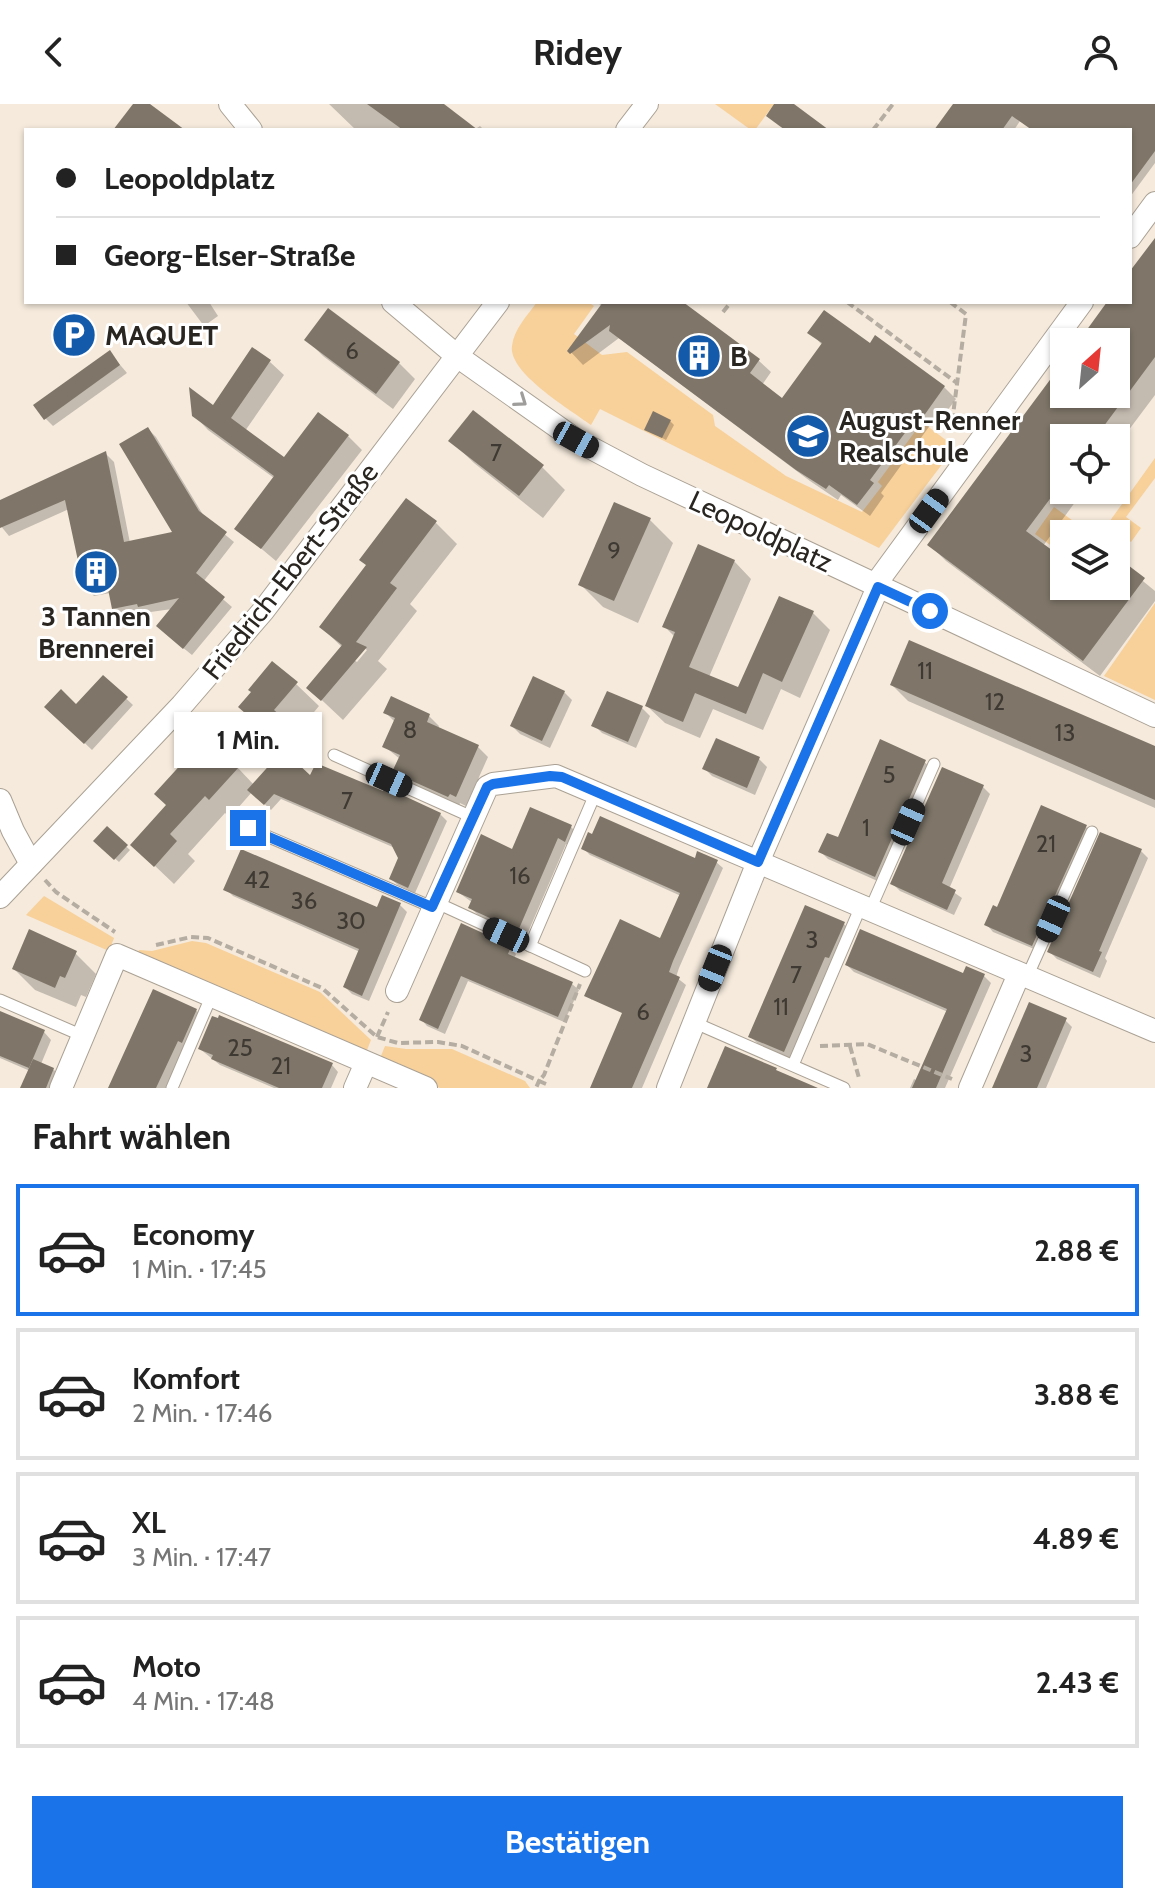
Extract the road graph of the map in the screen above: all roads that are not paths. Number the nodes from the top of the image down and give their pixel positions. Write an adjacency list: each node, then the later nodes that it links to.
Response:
1 (230, 104): 3 (street)
2 (647, 104): 4 (street)
3 (249, 128)
4 (629, 128)
5 (1155, 203): 6 (street)
6 (1133, 225)
7 (395, 304): 10 (street, Leopoldplatz)
8 (496, 304): 10 (street, Friedrich-Ebert-Straße)
9 (1081, 304): 11 (street)
10 (457, 356): 11 (street, Leopoldplatz, one-way to 11); 21 (street, Friedrich-Ebert-Straße)
11 (877, 586): 12 (street, Leopoldplatz); 20 (street)
12 (1155, 716)
13 (334, 755): 17 (lane)
14 (934, 764): 24 (lane)
15 (596, 792): 17 (street); 20 (street); 25 (lane)
16 (0, 800): 21 (street)
17 (472, 817): 23 (street)
18 (248, 828): 23 (lane)
19 (1092, 832): 27 (lane)
20 (758, 862): 24 (street); 31 (street)
21 (31, 864): 22 (street, Friedrich-Ebert-Straße)
22 (0, 897)
23 (434, 904): 25 (lane); 28 (street)
24 (866, 908): 27 (street); 35 (lane)
25 (530, 946): 26 (lane)
26 (585, 971)
27 (1022, 976): 32 (street); 36 (street)
28 (397, 991)
29 (211, 997): 33 (street); 34 (street); 38 (lane)
30 (0, 1000): 33 (lane)
31 (693, 1022): 35 (lane); 41 (street)
32 (1155, 1031)
33 (83, 1036): 37 (street)
34 (366, 1063): 39 (street); 40 (street)
35 (793, 1065): 42 (lane)
36 (970, 1087)
37 (61, 1088)
38 (172, 1088)
39 (355, 1088)
40 (426, 1088)
41 (668, 1088)
42 (844, 1088)

